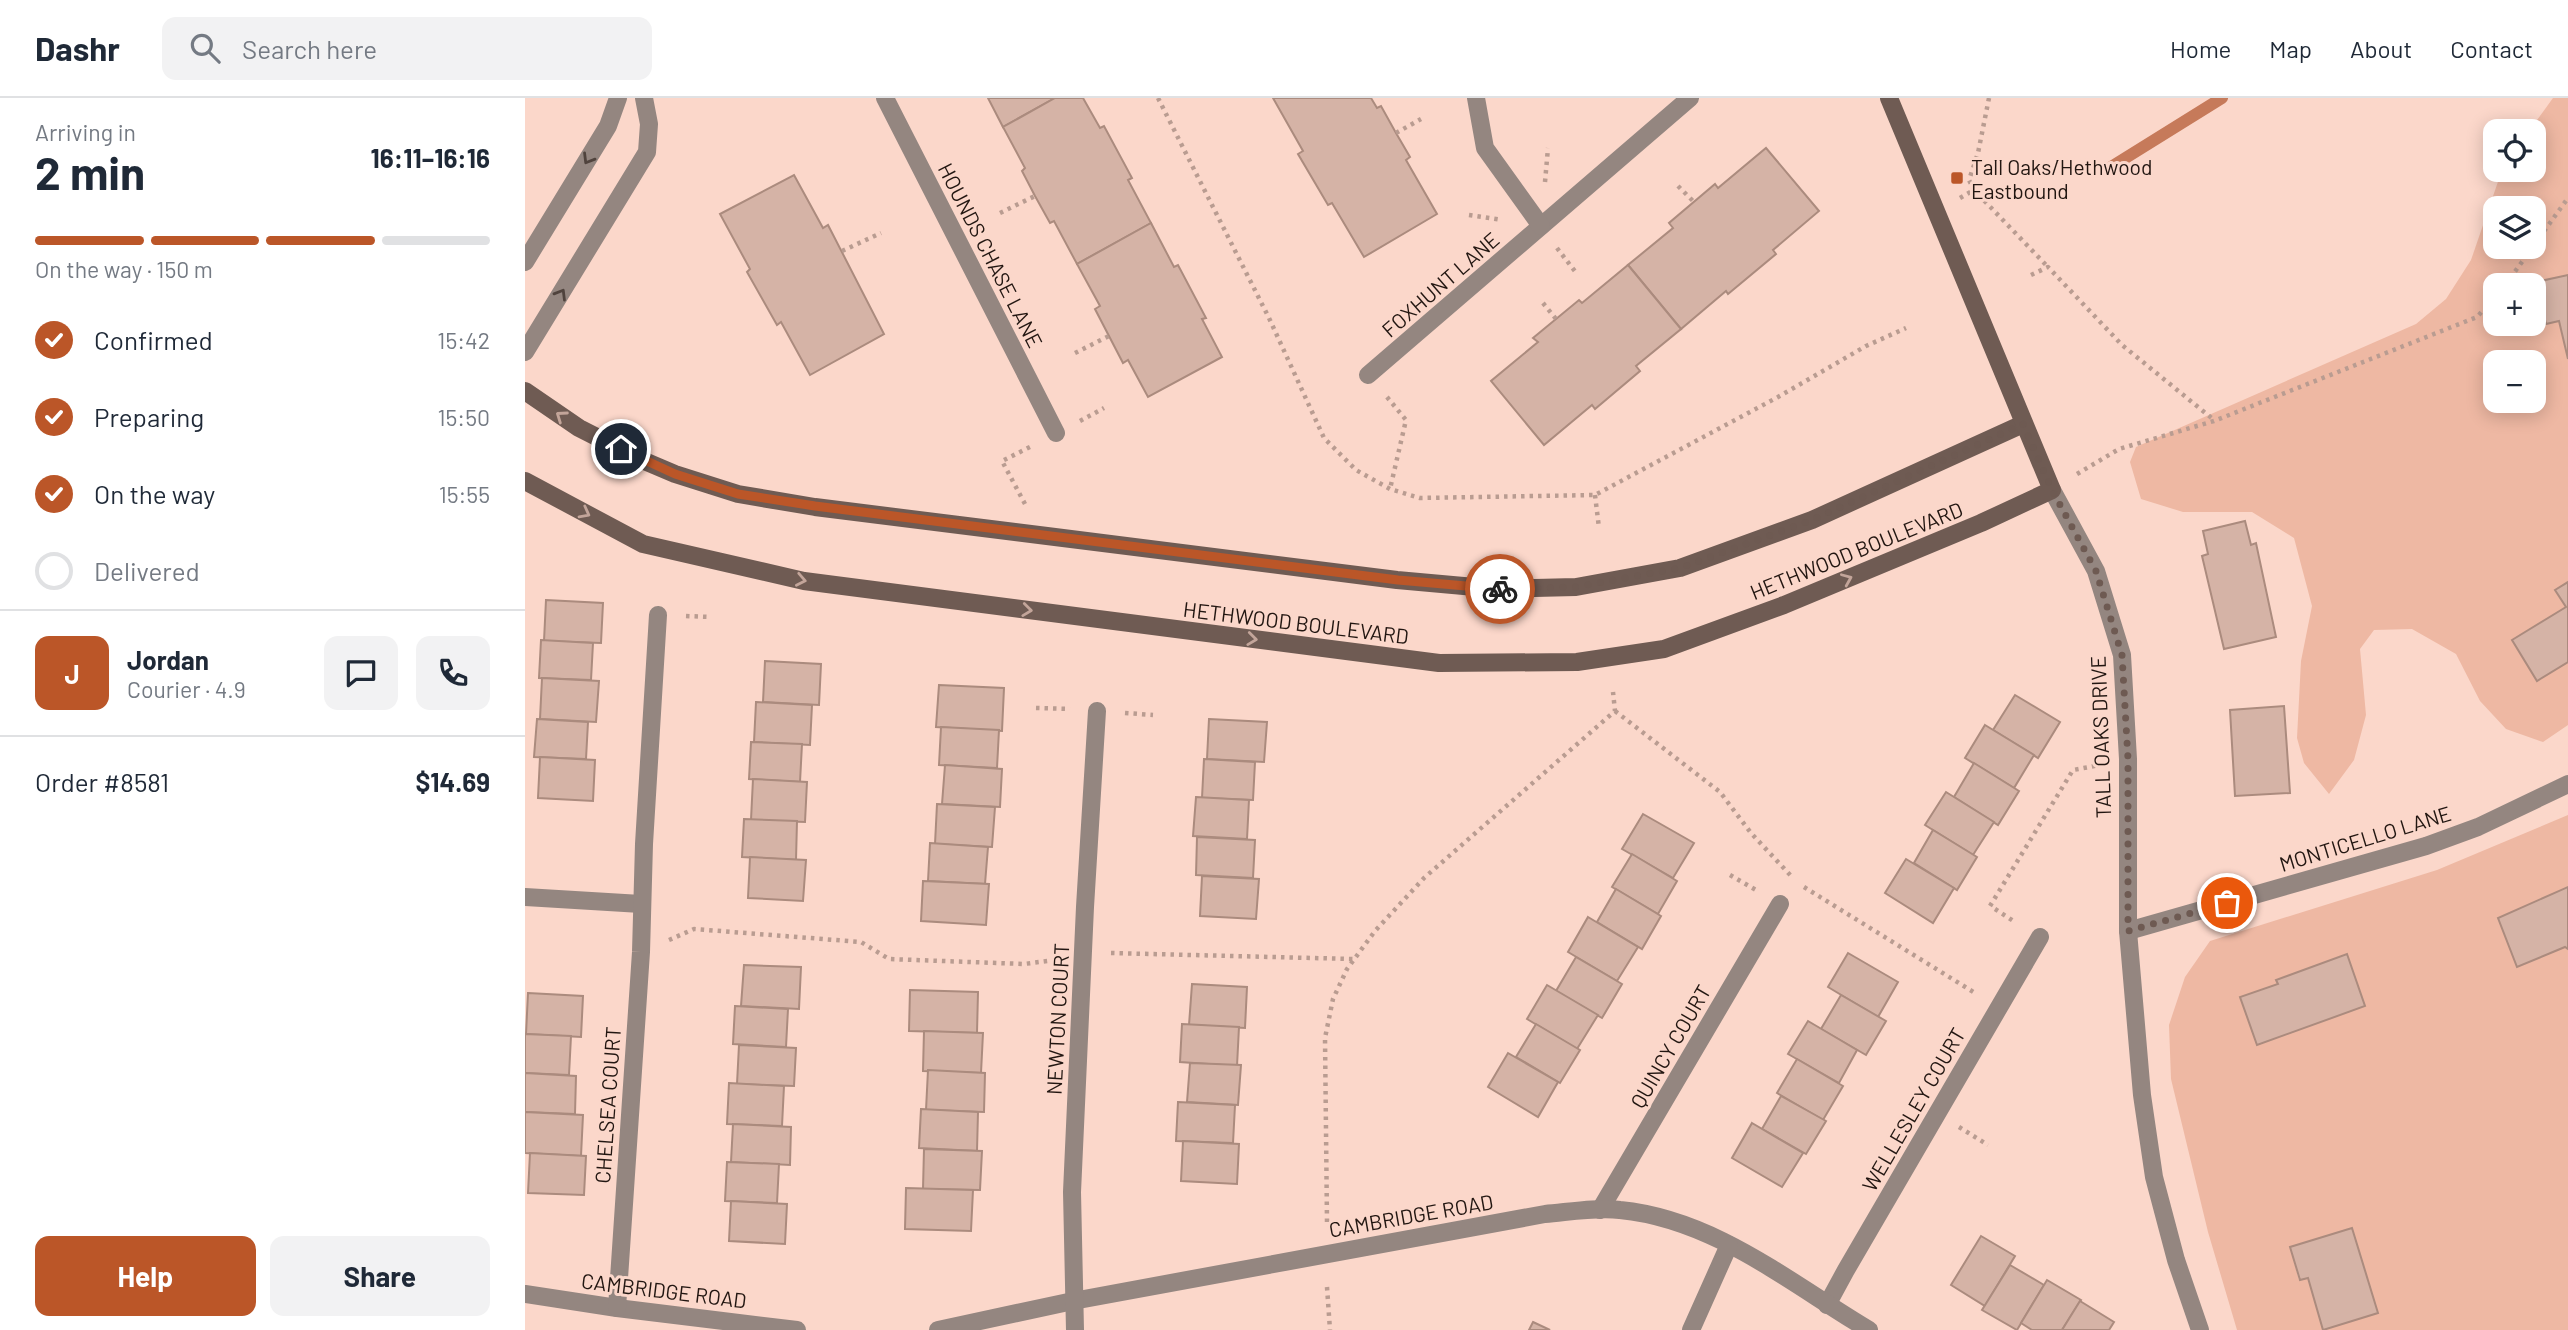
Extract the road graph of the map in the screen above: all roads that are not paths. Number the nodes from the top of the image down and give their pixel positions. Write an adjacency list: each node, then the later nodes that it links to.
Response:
1 (618, 98): 8 (street, one-way to 8)
2 (644, 98): 9 (street, one-way to 2)
3 (885, 98): 13 (street, HOUNDS CHASE LANE)
4 (1476, 98): 7 (street)
5 (1690, 98): 7 (street, FOXHUNT LANE)
6 (1889, 98): 12 (street, TALL OAKS DRIVE)
7 (1541, 226): 10 (street, FOXHUNT LANE)
8 (525, 262)
9 (525, 352)
10 (1368, 375)
11 (525, 391): 12 (street, one-way to 11)
12 (2023, 424): 15 (street, TALL OAKS DRIVE)
13 (1056, 433)
14 (525, 481): 15 (street, HETHWOOD BOULEVARD, one-way to 15)
15 (2052, 490): 22 (street, TALL OAKS DRIVE)
16 (658, 615): 20 (street, CHELSEA COURT)
17 (1097, 711): 27 (street, NEWTON COURT)
18 (2568, 784): 22 (street, MONTICELLO LANE)
19 (525, 897): 20 (street)
20 (641, 904): 29 (street, CHELSEA COURT)
21 (1780, 904): 24 (street, QUINCY COURT)
22 (2128, 931): 35 (street, TALL OAKS DRIVE)
23 (2040, 937): 28 (street, WELLESLEY COURT)
24 (1599, 1210): 25 (street, CAMBRIDGE ROAD); 27 (street, CAMBRIDGE ROAD)
25 (1729, 1245): 28 (street, CAMBRIDGE ROAD); 33 (street)
26 (525, 1294): 29 (street, CAMBRIDGE ROAD)
27 (1073, 1301): 31 (street, CAMBRIDGE ROAD); 32 (street, NEWTON COURT)
28 (1827, 1305): 34 (street, CAMBRIDGE ROAD)
29 (617, 1308): 30 (street, CAMBRIDGE ROAD)
30 (797, 1330)
31 (938, 1330)
32 (1075, 1330)
33 (1691, 1330)
34 (1869, 1330)
35 (2200, 1330)

